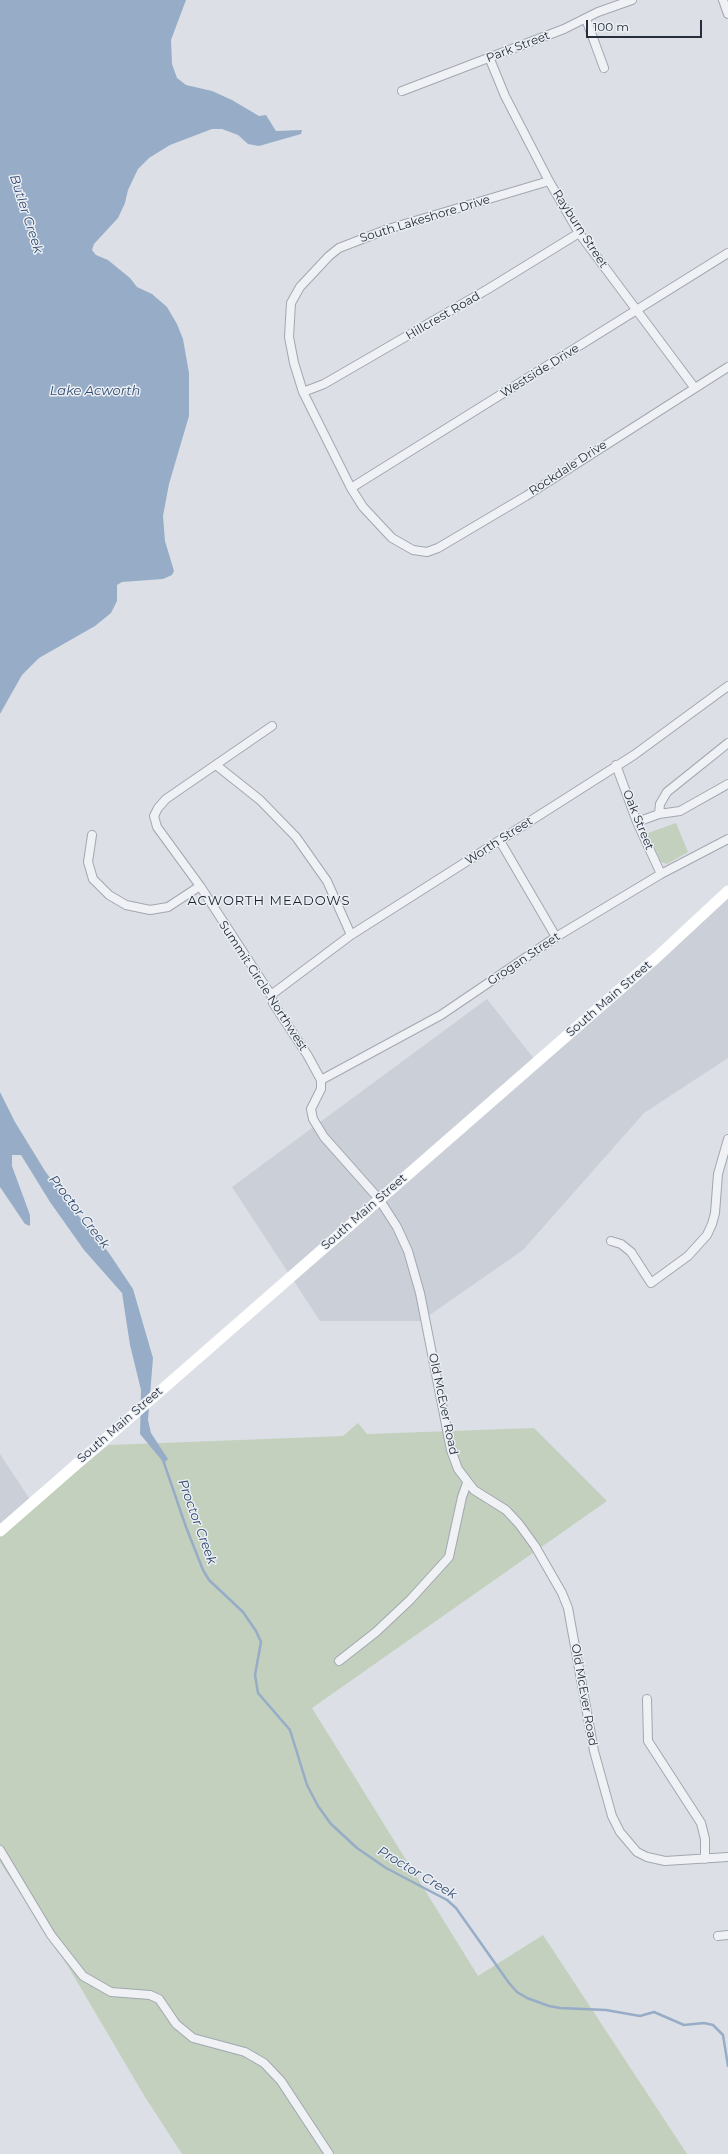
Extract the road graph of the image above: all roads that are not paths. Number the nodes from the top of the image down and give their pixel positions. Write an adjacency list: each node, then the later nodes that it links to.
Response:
1 (632, 0): 4 (street, Park Street)
2 (723, 0): 3 (street)
3 (728, 14)
4 (586, 19): 5 (street, Park Street); 6 (street)
5 (489, 57): 7 (street, Park Street); 8 (street, Rayburn Street)
6 (604, 68)
7 (402, 91)
8 (549, 181): 9 (street, Rayburn Street); 14 (street, South Lakeshore Drive)
9 (579, 233): 11 (street, Rayburn Street); 14 (street, Hillcrest Road)
10 (728, 253): 11 (street, Westside Drive)
11 (636, 311): 13 (street, Rayburn Street); 15 (street, Westside Drive)
12 (728, 366): 13 (street, Rockdale Drive)
13 (694, 387): 16 (street, Rockdale Drive)
14 (303, 392): 15 (street, South Lakeshore Drive)
15 (351, 488): 16 (street, South Lakeshore Drive)
16 (403, 545)
17 (728, 686): 21 (street, Worth Street)
18 (272, 726): 20 (street, Summit Circle Northwest)
19 (728, 743): 23 (street)
20 (216, 765): 29 (street, Summit Circle Northwest); 31 (street)
21 (616, 765): 24 (street, Oak Street); 27 (street, Worth Street)
22 (728, 784): 23 (street)
23 (659, 814): 24 (street)
24 (637, 822): 28 (street, Oak Street)
25 (92, 835): 29 (street)
26 (728, 839): 28 (street, Grogan Street)
27 (500, 841): 31 (street, Worth Street); 32 (street)
28 (661, 874): 32 (street, Grogan Street)
29 (200, 886): 33 (street, Summit Circle Northwest)
30 (728, 891): 36 (main road, South Main Street)
31 (351, 935): 33 (street, Worth Street)
32 (556, 937): 34 (street, Grogan Street)
33 (271, 995): 34 (street, Summit Circle Northwest)
34 (321, 1080): 36 (street, Old McEver Road)
35 (728, 1139): 37 (street)
36 (379, 1200): 38 (street, Old McEver Road); 39 (main road, South Main Street)
37 (611, 1241)
38 (467, 1483): 40 (street); 44 (street, Old McEver Road)
39 (0, 1531)
40 (339, 1660)
41 (647, 1699): 44 (street)
42 (0, 1850): 47 (street)
43 (728, 1857): 44 (street, Old McEver Road)
44 (705, 1858)
45 (728, 1935): 46 (street)
46 (718, 1936)
47 (329, 2154)

